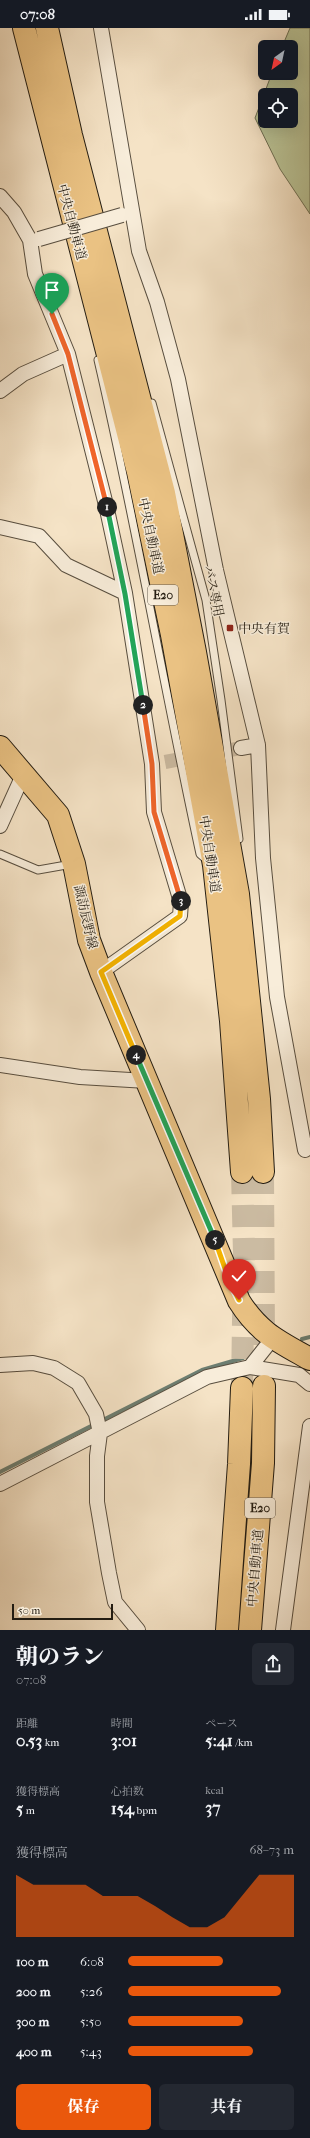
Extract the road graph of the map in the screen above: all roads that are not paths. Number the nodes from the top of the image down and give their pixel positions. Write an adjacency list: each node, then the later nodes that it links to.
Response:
1 (24, 28): 21 (main road, 中央自動車道 / E20)
2 (47, 28): 23 (main road, 中央自動車道 / E20)
3 (101, 28): 5 (street)
4 (0, 196): 6 (street)
5 (127, 213): 6 (street, bridge); 13 (street)
6 (35, 239): 8 (street)
7 (96, 352): 21 (lane)
8 (68, 354): 9 (street); 12 (street)
9 (0, 391)
10 (149, 394): 18 (lane, バス専用)
11 (0, 527): 12 (street)
12 (125, 594): 24 (street)
13 (258, 745): 15 (street); 27 (street)
14 (0, 747): 16 (main road, 諏訪辰野線)
15 (241, 748)
16 (24, 773): 17 (street); 20 (main road, 諏訪辰野線)
17 (0, 826)
18 (240, 846)
19 (0, 854): 20 (lane)
20 (74, 864): 24 (main road, 諏訪辰野線)
21 (214, 865): 28 (main road, 中央自動車道 / E20)
22 (241, 868): 23 (lane)
23 (238, 894): 29 (main road, 中央自動車道 / E20)
24 (101, 972): 26 (main road, 諏訪辰野線)
25 (0, 1065): 26 (street)
26 (147, 1080): 30 (main road, 諏訪辰野線)
27 (304, 1150)
28 (242, 1172)
29 (263, 1172)
30 (273, 1338): 31 (main road, 諏訪辰野線); 33 (street)
31 (306, 1352)
32 (0, 1365): 36 (street)
33 (250, 1367): 34 (street); 36 (street)
34 (310, 1384)
35 (310, 1426): 41 (street)
36 (100, 1433): 37 (street); 38 (street)
37 (0, 1484)
38 (138, 1630)
39 (227, 1630): 40 (main road, 中央自動車道 / E20)
40 (250, 1630)
41 (283, 1630)

